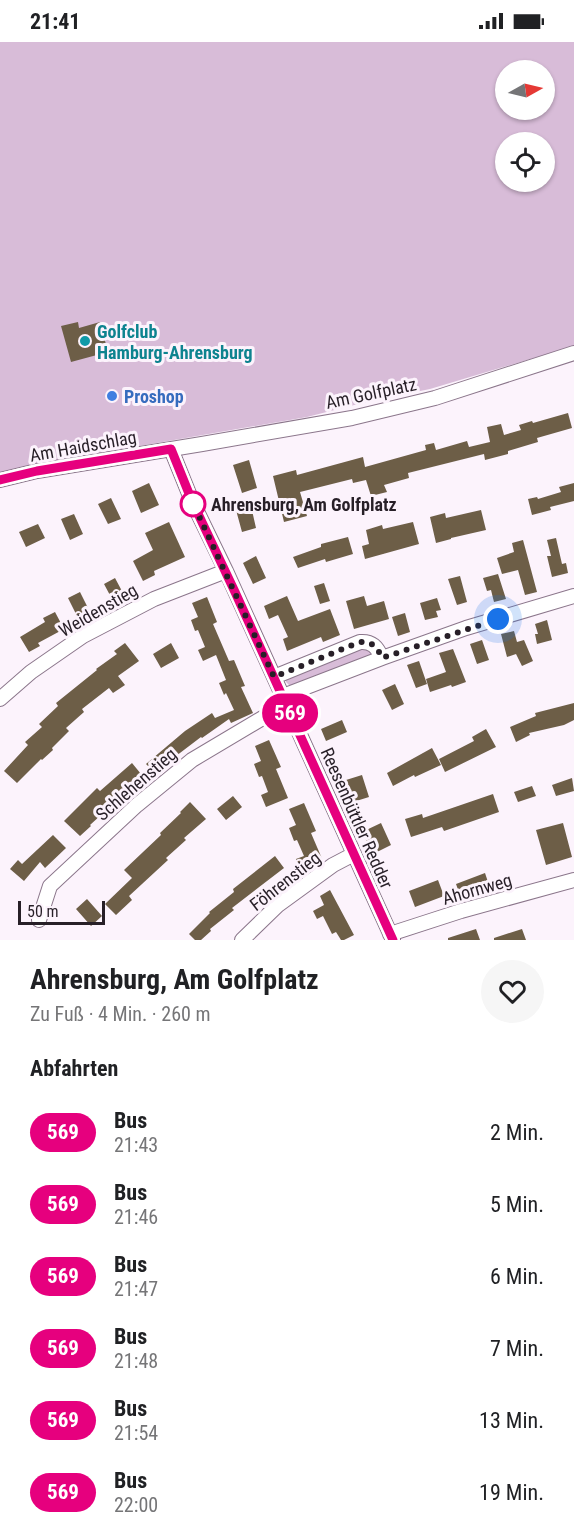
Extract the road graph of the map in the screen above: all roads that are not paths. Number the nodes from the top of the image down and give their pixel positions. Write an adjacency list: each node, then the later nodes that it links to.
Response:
1 (574, 353): 2 (street, Am Golfplatz)
2 (171, 449): 3 (street, Am Haidschlag); 4 (street, Reesenbüttler Redder)
3 (0, 480)
4 (225, 571): 7 (street, Reesenbüttler Redder); 8 (street, Weidenstieg)
5 (574, 596): 6 (street, Schlehenstieg)
6 (382, 658): 7 (street); 9 (street, Schlehenstieg)
7 (274, 677): 9 (street, Reesenbüttler Redder)
8 (0, 699)
9 (285, 701): 10 (street, Reesenbüttler Redder); 12 (street, Schlehenstieg)
10 (354, 854): 13 (street, Reesenbüttler Redder); 14 (street, Föhrenstieg)
11 (574, 880): 13 (street, Ahornweg)
12 (39, 920)
13 (391, 937)
14 (242, 940)

